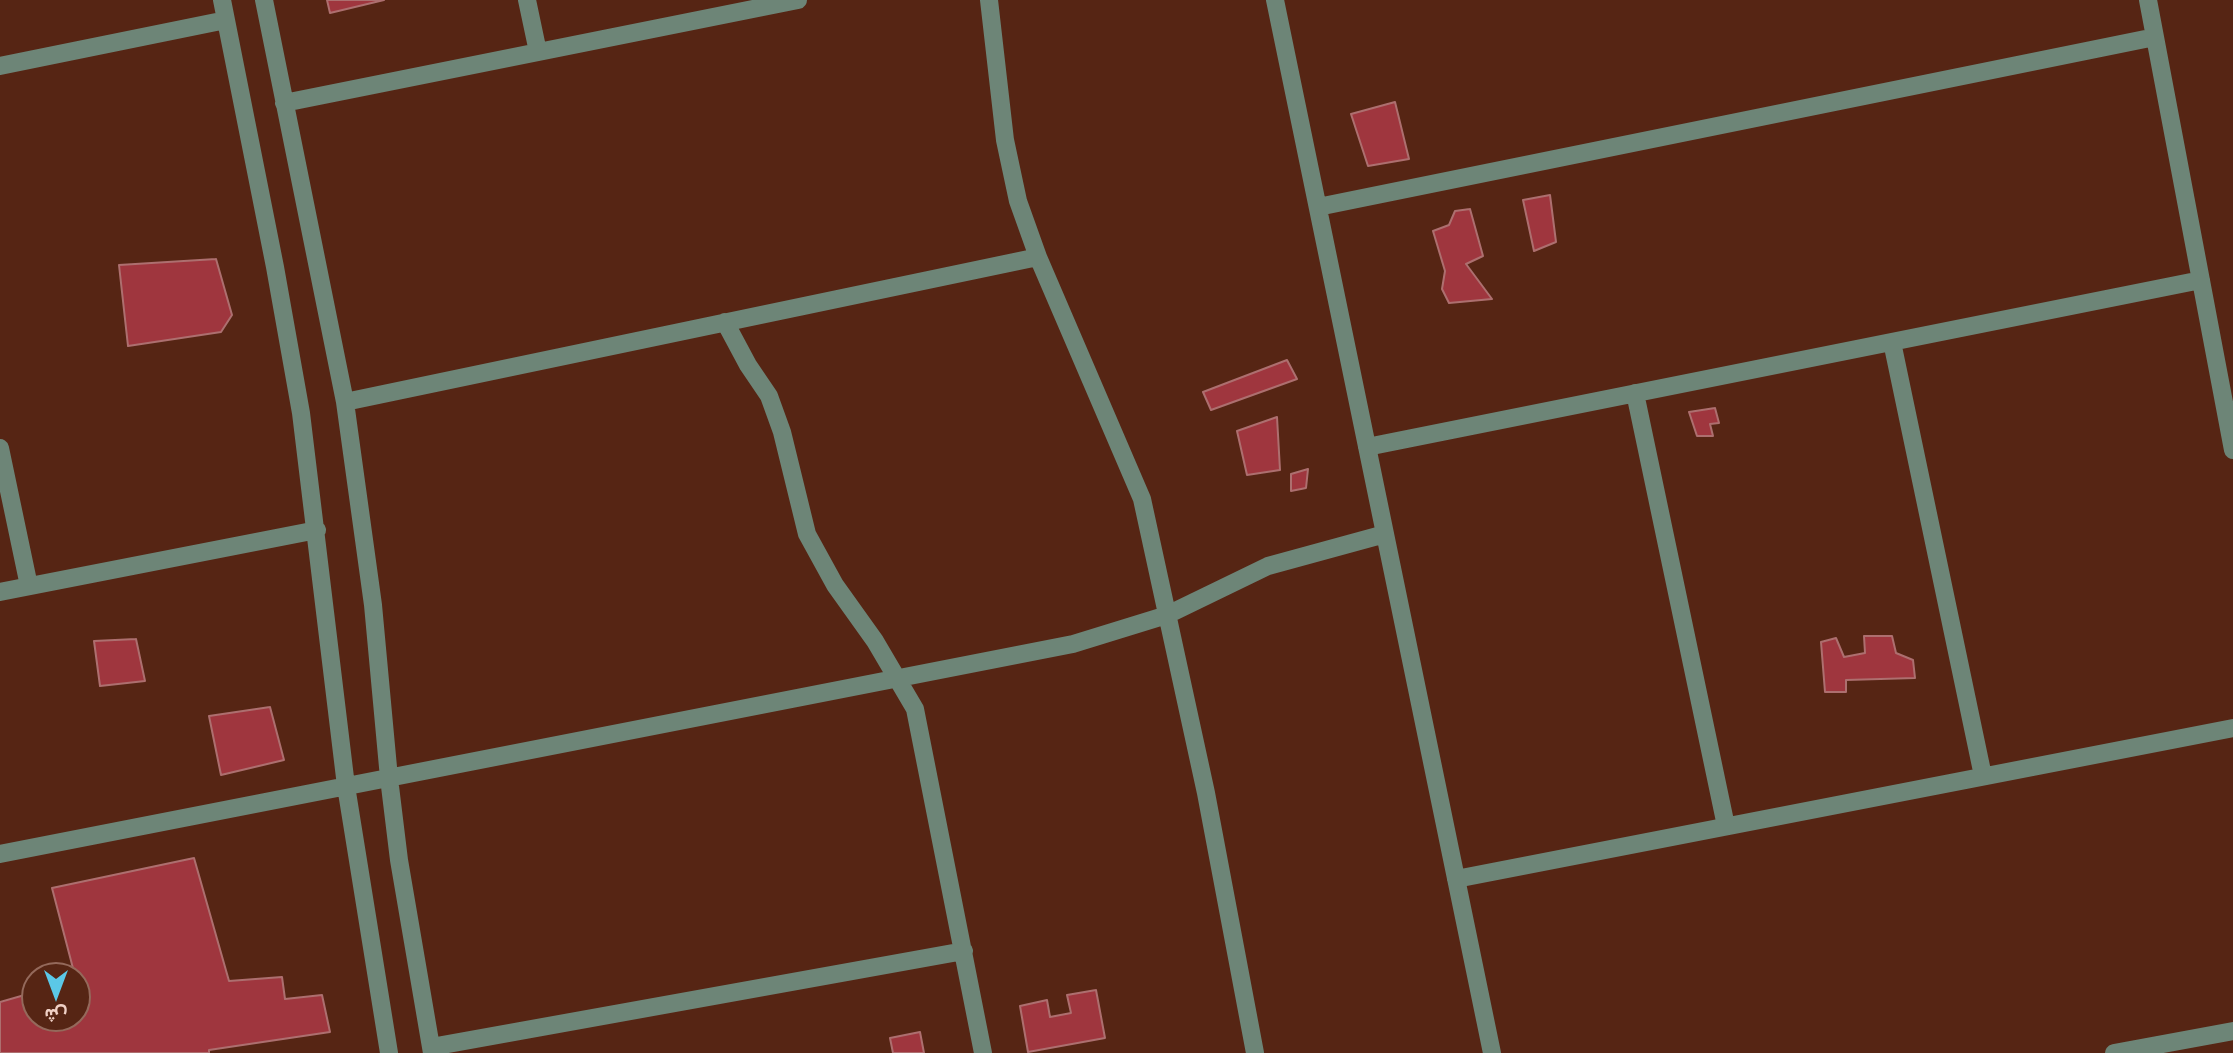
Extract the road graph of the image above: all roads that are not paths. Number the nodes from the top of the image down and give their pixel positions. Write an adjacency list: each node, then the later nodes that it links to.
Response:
1 (222, 0): 8 (street)
2 (264, 0): 12 (street)
3 (527, 0): 10 (street)
4 (797, 0): 10 (street)
5 (989, 0): 14 (street)
6 (1275, 0): 13 (street)
7 (2148, 0): 9 (street)
8 (226, 20): 11 (street); 23 (street)
9 (2155, 37): 13 (street); 15 (street)
10 (538, 52): 12 (street)
11 (0, 66)
12 (284, 103): 19 (street)
13 (1318, 207): 20 (street)
14 (1038, 257): 16 (street); 27 (street)
15 (2201, 280): 17 (street); 22 (street)
16 (725, 322): 19 (street); 28 (street)
17 (1892, 342): 18 (street); 30 (street)
18 (1635, 393): 20 (street); 33 (street)
19 (345, 402): 31 (street)
20 (1367, 447): 24 (street)
21 (0, 448): 25 (street)
22 (2233, 450)
23 (317, 530): 25 (street); 32 (street)
24 (1385, 534): 27 (street); 35 (street)
25 (29, 586): 26 (street)
26 (0, 592)
27 (1167, 615): 28 (street); 41 (street)
28 (897, 678): 31 (street); 36 (street)
29 (2233, 728): 30 (street)
30 (1983, 776): 33 (street)
31 (388, 778): 32 (street); 38 (street)
32 (346, 786): 34 (street); 39 (street)
33 (1726, 826): 35 (street)
34 (0, 854)
35 (1456, 879): 42 (street)
36 (964, 951): 38 (street); 40 (street)
37 (2233, 1031): 43 (street)
38 (431, 1050)
39 (389, 1053)
40 (983, 1053)
41 (1255, 1053)
42 (1492, 1053)
43 (2115, 1053)

